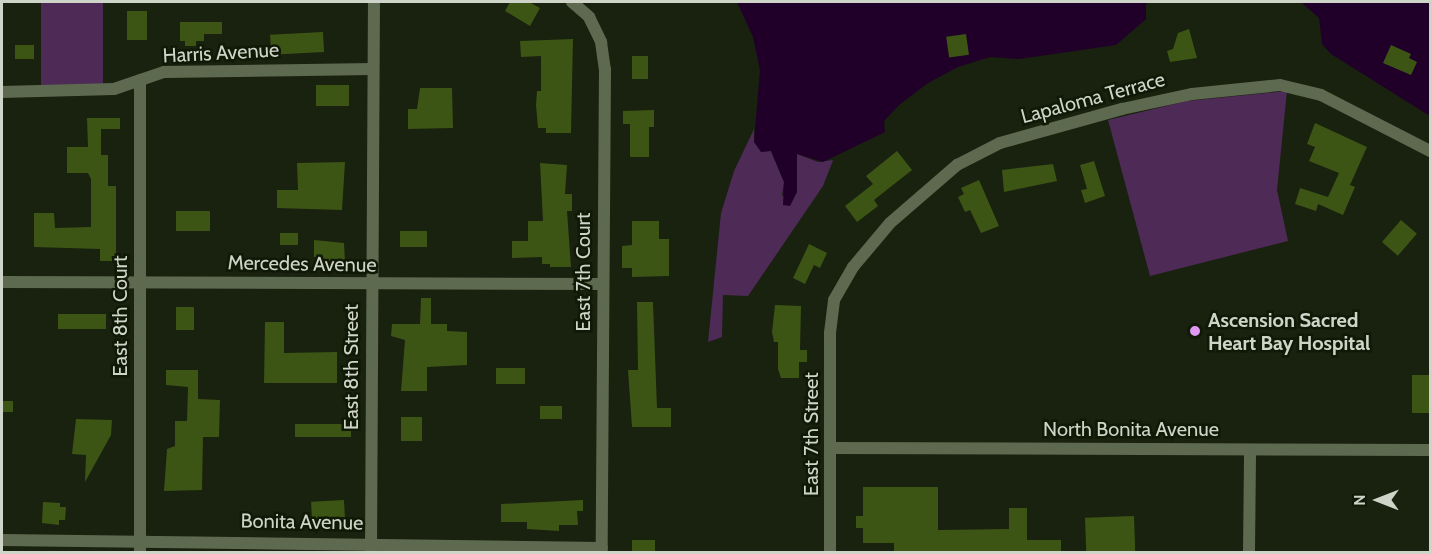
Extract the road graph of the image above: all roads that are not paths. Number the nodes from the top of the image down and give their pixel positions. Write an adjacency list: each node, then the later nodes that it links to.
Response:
1 (374, 2): 3 (street, East 8th Street)
2 (572, 2): 9 (street, East 7th Court)
3 (373, 69): 4 (street, Harris Avenue); 10 (street, East 8th Street)
4 (140, 80): 5 (street, Harris Avenue); 8 (street, East 8th Court)
5 (2, 92)
6 (1431, 151): 11 (street, Lapaloma Terrace)
7 (2, 282): 8 (street, Mercedes Avenue)
8 (139, 282): 10 (street, Mercedes Avenue); 16 (street, East 8th Court)
9 (602, 284): 10 (street, Mercedes Avenue); 18 (street, East 7th Court)
10 (370, 285): 17 (street, East 8th Street)
11 (831, 316): 12 (street, East 7th Street)
12 (830, 447): 13 (street, North Bonita Avenue); 19 (street, East 7th Street)
13 (1250, 450): 14 (street, North Bonita Avenue); 20 (street)
14 (1431, 450)
15 (2, 540): 16 (street, Bonita Avenue)
16 (140, 546): 17 (street, Bonita Avenue)
17 (371, 548): 18 (street, Bonita Avenue)
18 (602, 550)
19 (830, 552)
20 (1249, 552)

